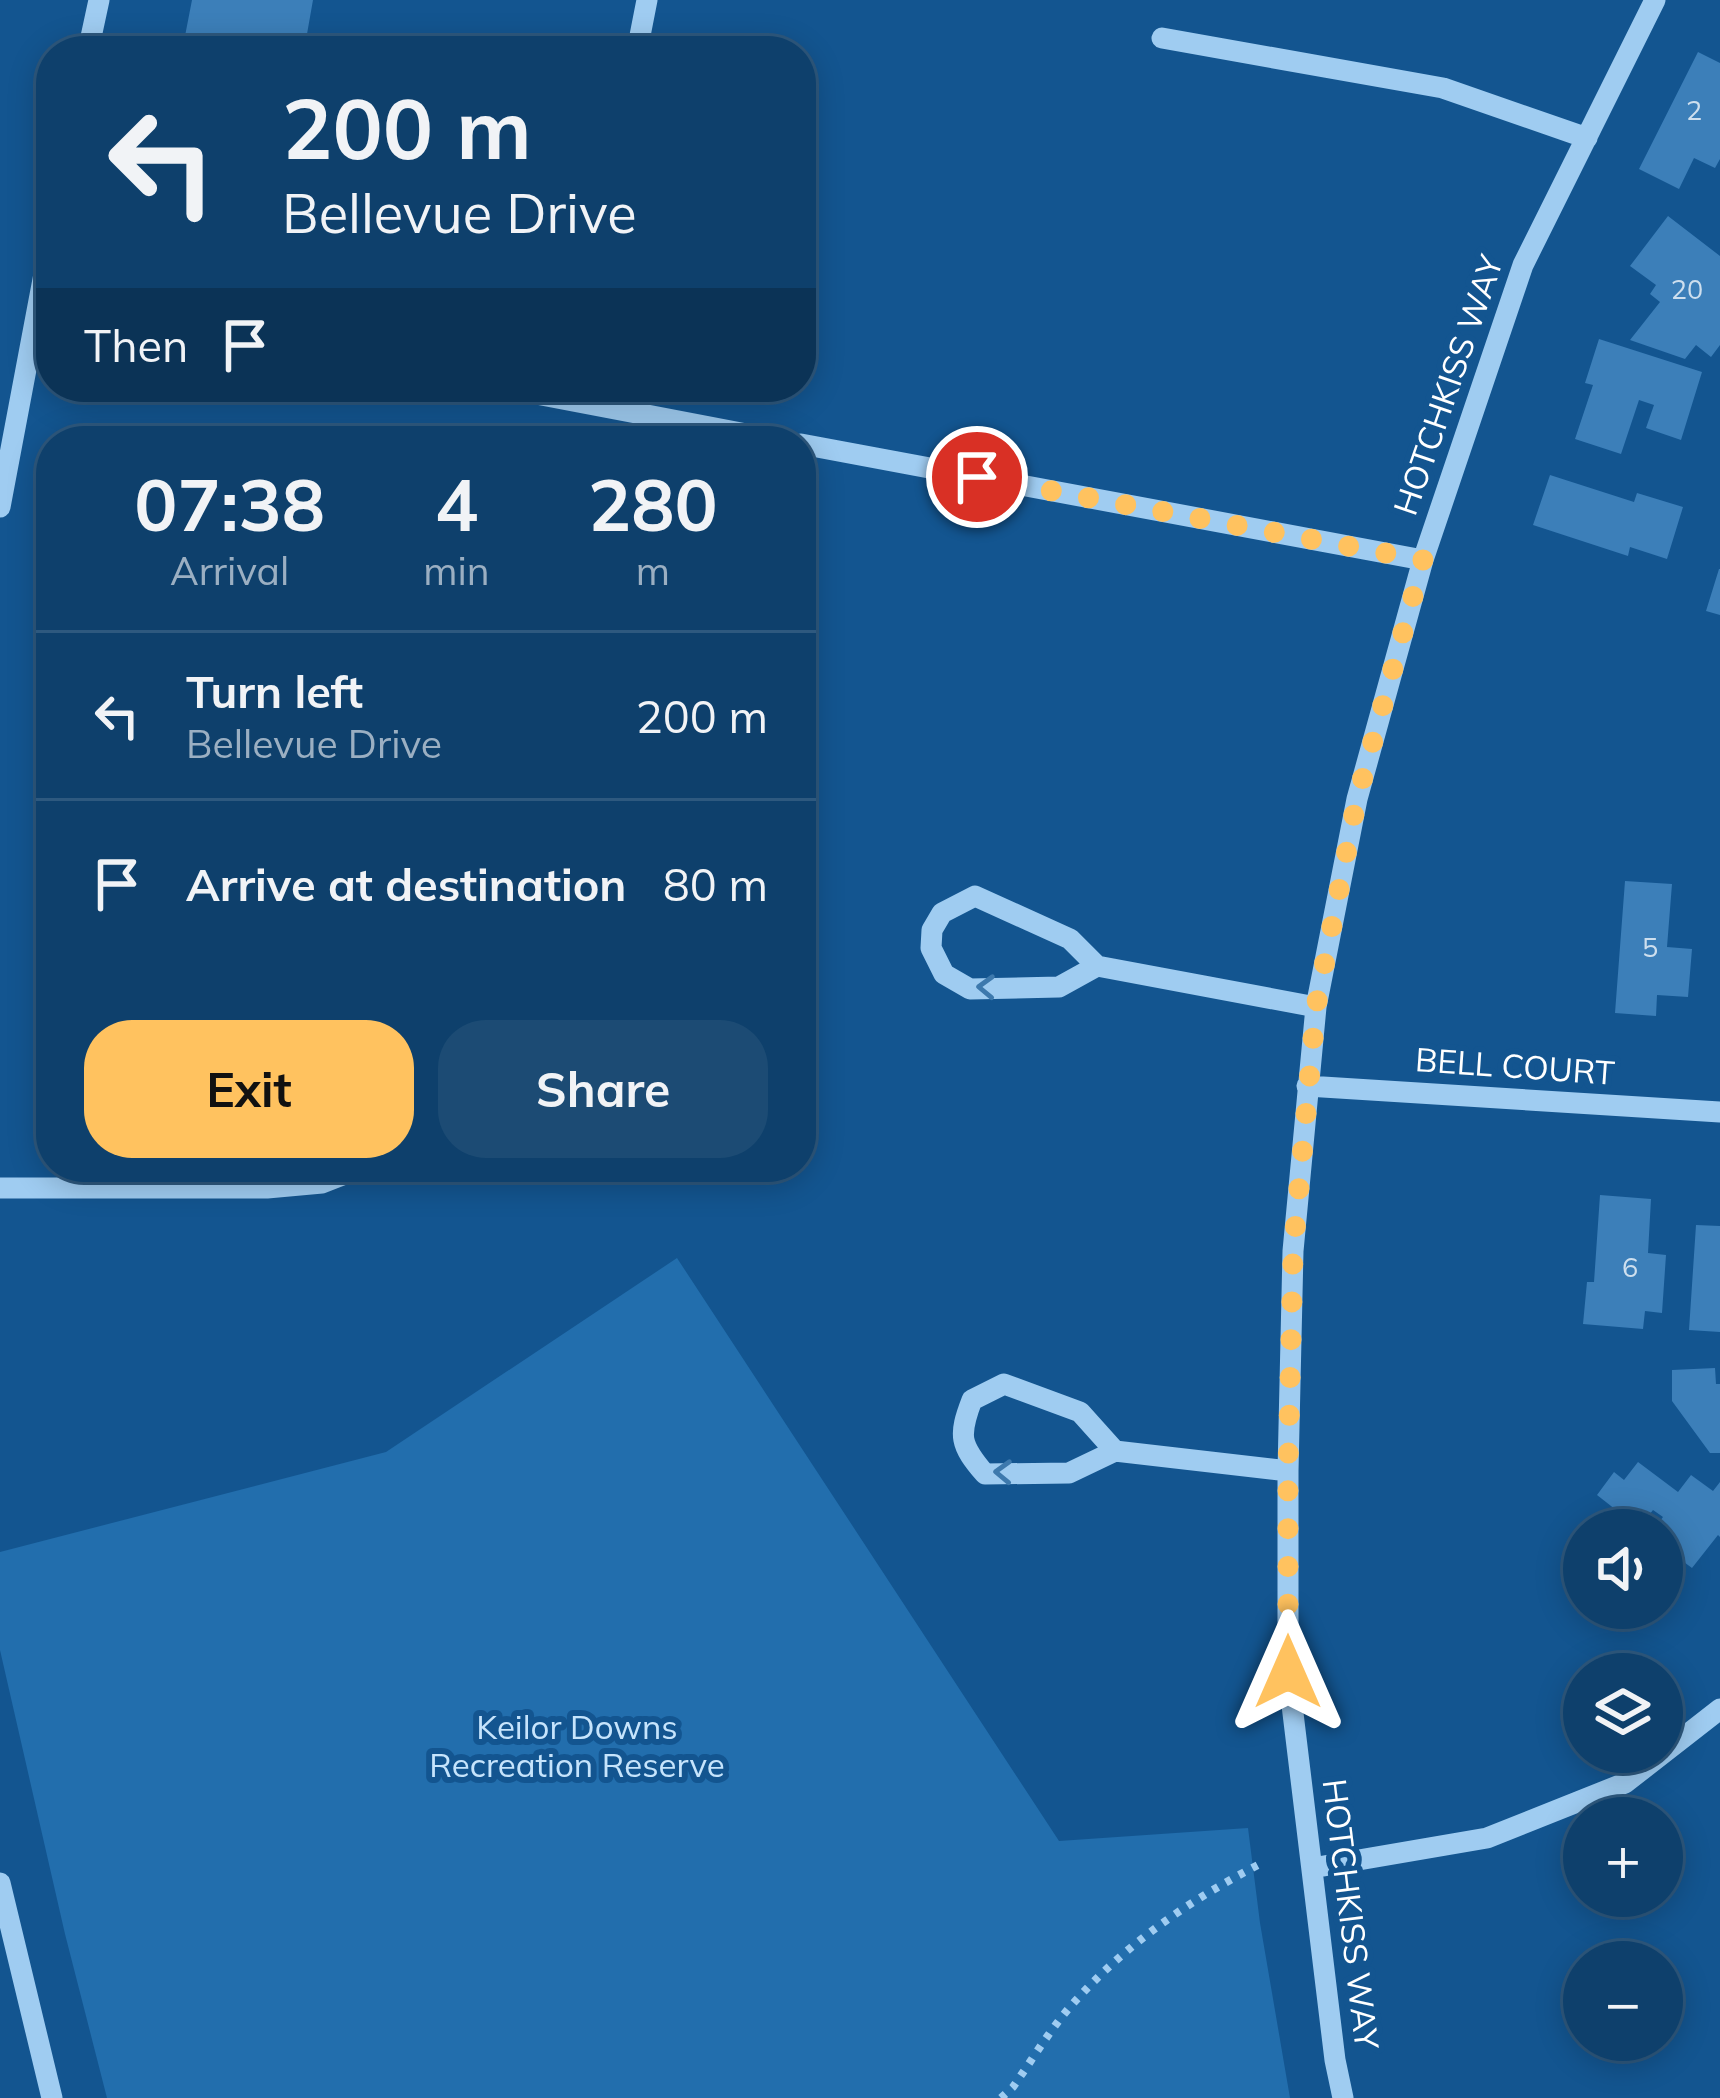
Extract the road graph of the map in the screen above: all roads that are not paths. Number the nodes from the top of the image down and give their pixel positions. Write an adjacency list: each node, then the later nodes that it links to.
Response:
1 (99, 0): 4 (street)
2 (647, 0): 5 (street)
3 (1655, 0): 7 (street, HOTCHKISS WAY)
4 (91, 36)
5 (640, 36)
6 (1162, 38): 7 (street)
7 (1587, 137): 13 (street, HOTCHKISS WAY)
8 (36, 337): 12 (street)
9 (607, 402): 10 (street)
10 (715, 426)
11 (816, 447): 13 (street)
12 (0, 507)
13 (1423, 560): 15 (street, HOTCHKISS WAY)
14 (1097, 966): 14 (street, one-way to 14); 15 (street)
15 (1316, 1007): 16 (street, HOTCHKISS WAY)
16 (1306, 1086): 17 (street, BELL COURT); 21 (street, HOTCHKISS WAY)
17 (1720, 1112)
18 (325, 1182): 19 (street)
19 (0, 1188)
20 (1115, 1451): 20 (street, one-way to 20); 21 (street)
21 (1288, 1471): 23 (street, HOTCHKISS WAY)
22 (1720, 1709): 23 (street)
23 (1312, 1868): 26 (street, HOTCHKISS WAY)
24 (0, 1882): 25 (street)
25 (52, 2098)
26 (1343, 2098)

